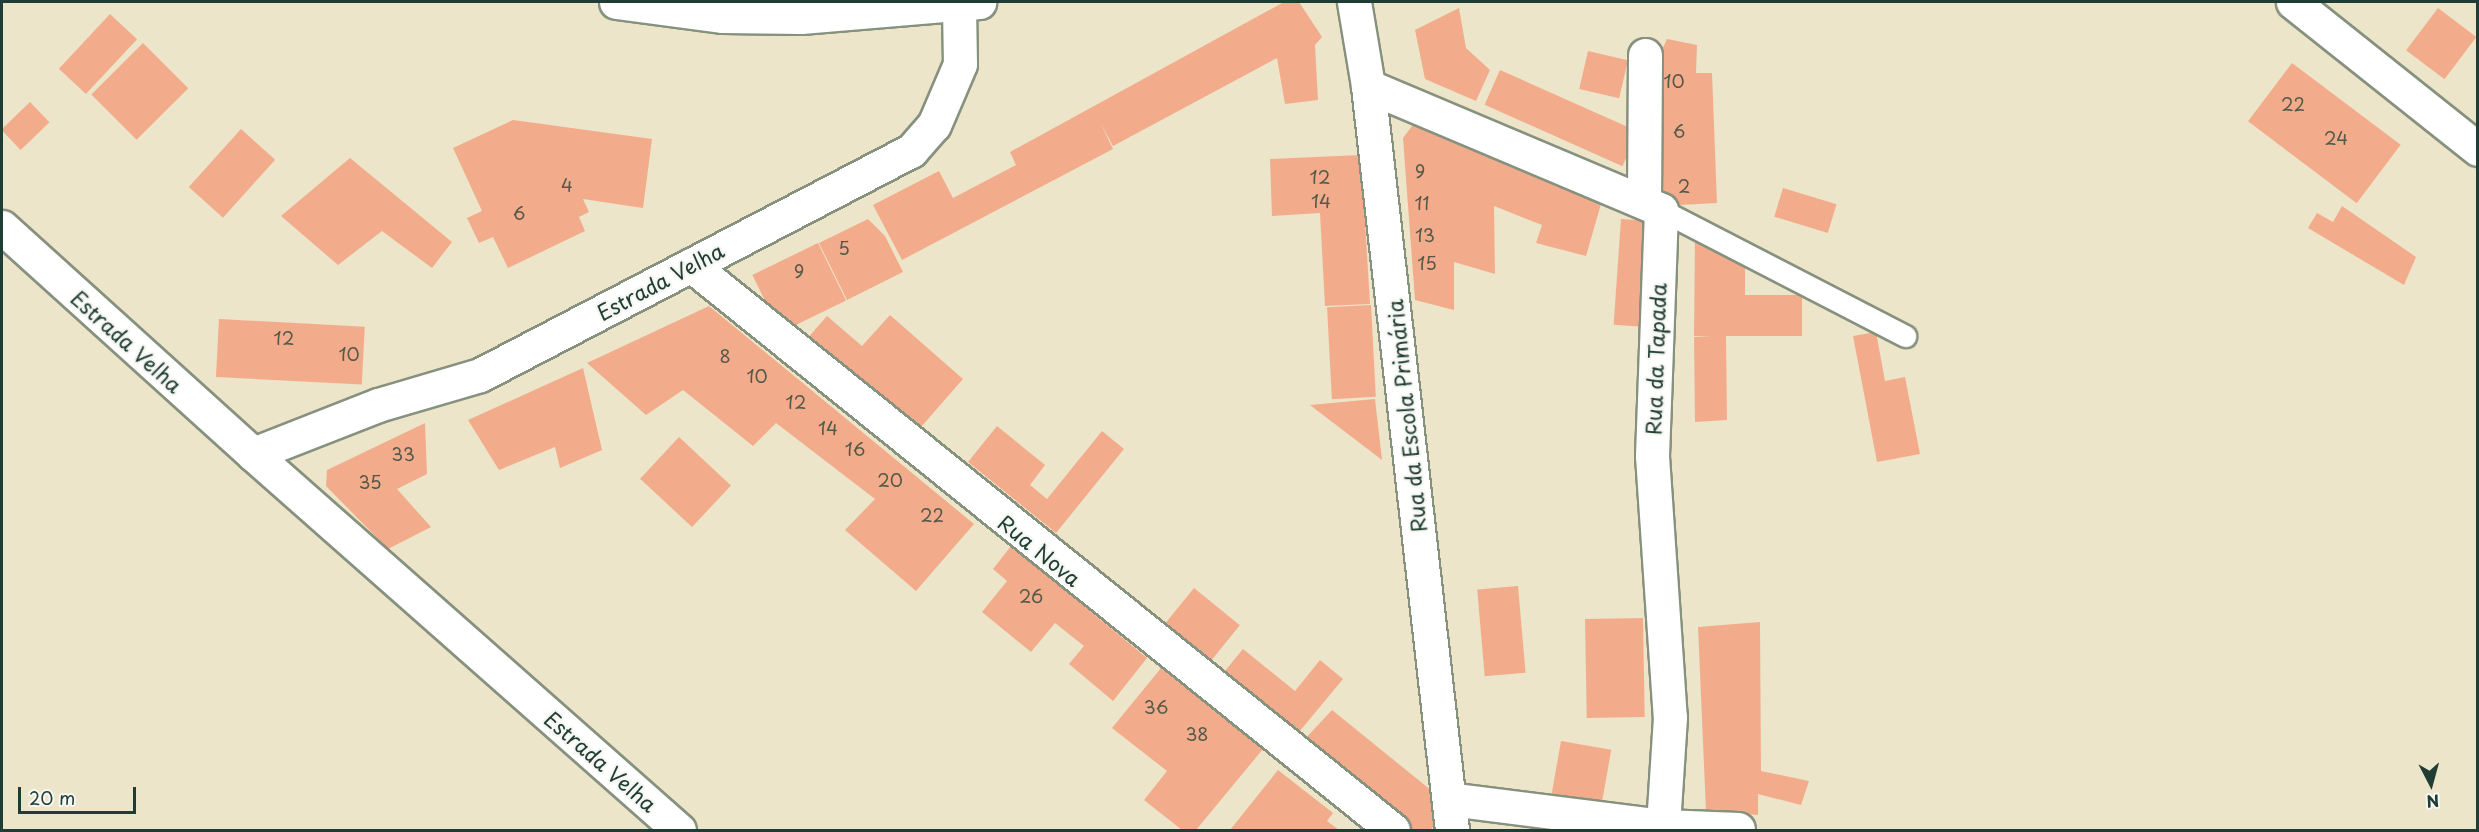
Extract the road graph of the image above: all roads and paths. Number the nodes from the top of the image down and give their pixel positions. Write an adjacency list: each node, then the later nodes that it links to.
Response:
1 (616, 2): 4 (street)
2 (1354, 2): 6 (street, Rua da Escola Primária)
3 (2293, 2): 7 (street)
4 (969, 3): 10 (street, Estrada Velha)
5 (1645, 55): 8 (street, Rua da Tapada)
6 (1368, 86): 8 (street); 13 (street, Rua da Escola Primária)
7 (2478, 149)
8 (1653, 205): 11 (lane); 14 (street, Rua da Tapada)
9 (2, 227): 12 (street, Estrada Velha)
10 (691, 265): 12 (street, Estrada Velha); 17 (street, Rua Nova)
11 (1905, 336)
12 (253, 454): 16 (street, Estrada Velha)
13 (1449, 799): 14 (street); 18 (street, Rua da Escola Primária)
14 (1663, 826): 15 (street)
15 (1738, 829)
16 (679, 831)
17 (1393, 831)
18 (1452, 831)

